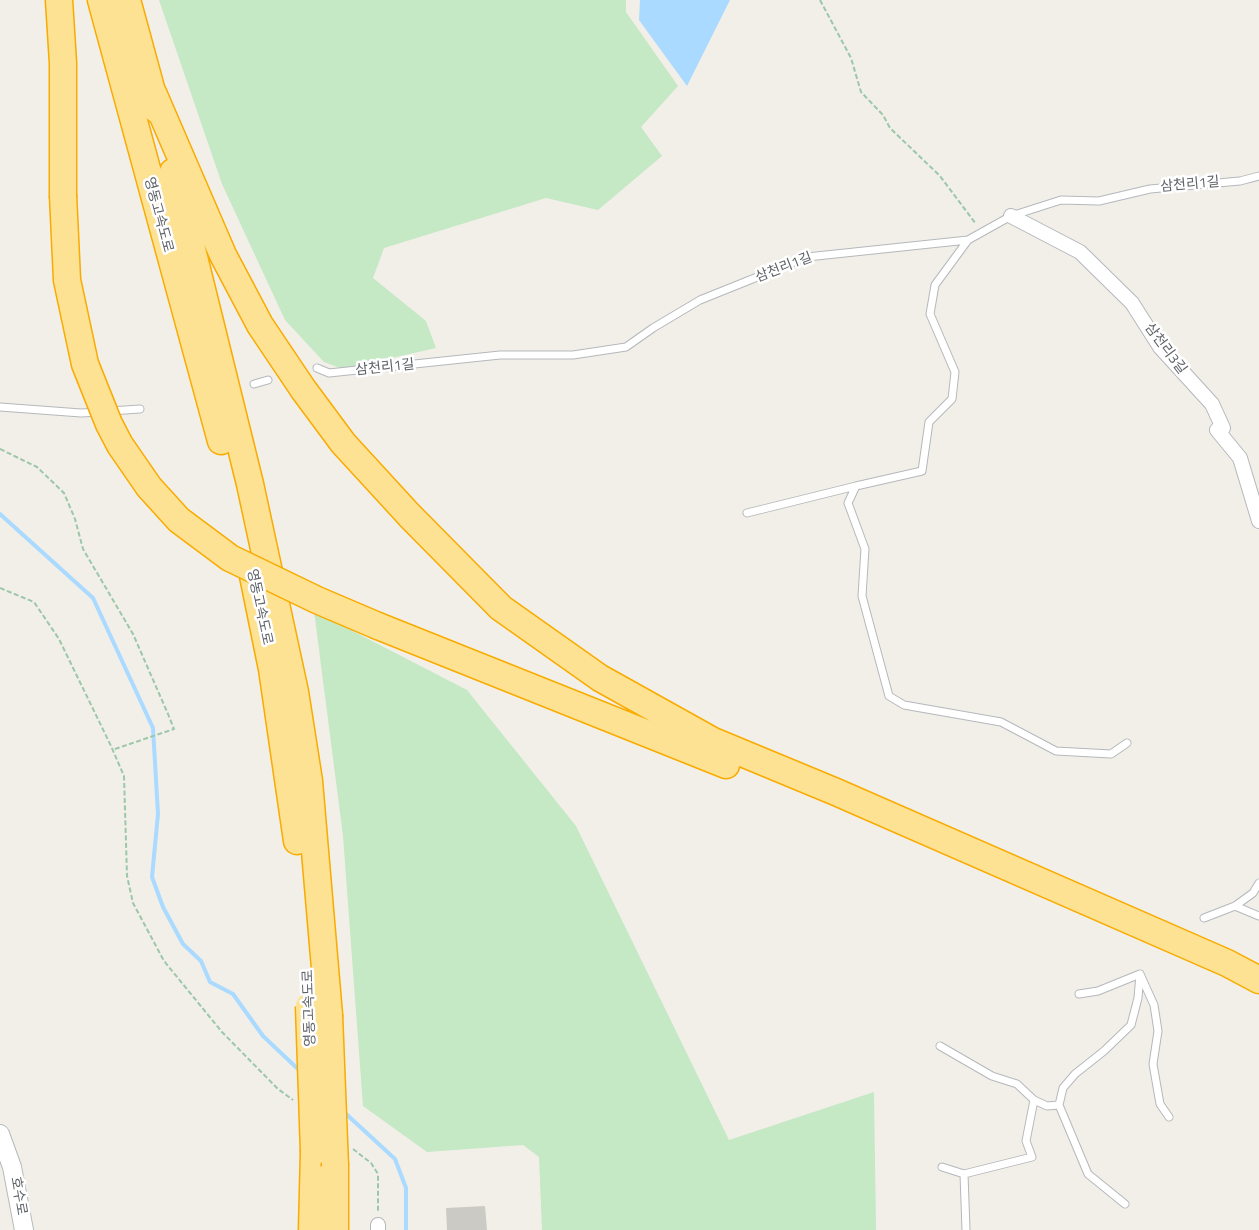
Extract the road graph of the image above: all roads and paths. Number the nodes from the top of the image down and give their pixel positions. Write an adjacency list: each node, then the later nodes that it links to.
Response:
1 (59, 0): 29 (highway, bridge)
2 (102, 0): 30 (highway, 영동고속도로)
3 (127, 0): 5 (highway, 영동고속도로)
4 (820, 0): 8 (path)
5 (152, 93): 27 (highway); 30 (highway, 영동고속도로)
6 (1259, 176): 7 (lane, 삼천리1길)
7 (1011, 216): 8 (lane, 삼천리1길); 18 (street, 삼천리3길)
8 (982, 232): 9 (lane, 삼천리1길)
9 (968, 240): 10 (lane, 삼천리1길); 16 (lane)
10 (317, 368)
11 (268, 380): 12 (lane)
12 (254, 384)
13 (0, 408): 14 (lane)
14 (140, 409)
15 (0, 449): 21 (path)
16 (856, 486): 17 (lane); 20 (lane)
17 (747, 514)
18 (1259, 521)
19 (0, 588): 21 (path)
20 (1127, 744)
21 (112, 750): 33 (path)
22 (1259, 883): 23 (lane)
23 (1235, 906): 24 (lane); 25 (lane)
24 (1259, 916)
25 (1204, 918)
26 (1140, 974): 28 (lane); 34 (lane); 35 (lane)
27 (1259, 980)
28 (1079, 994)
29 (1259, 994)
30 (319, 1011): 37 (highway, 영동고속도로, bridge)
31 (940, 1046): 32 (lane)
32 (1034, 1100): 34 (lane); 39 (lane)
33 (294, 1101)
34 (1059, 1104): 40 (lane)
35 (1169, 1117)
36 (0, 1134): 42 (street, 호수로)
37 (332, 1154): 41 (path); 43 (highway, 영동고속도로); 44 (highway, 영동고속도로)
38 (942, 1167): 39 (lane)
39 (964, 1174): 45 (lane)
40 (1125, 1204)
41 (378, 1228)
42 (24, 1230)
43 (312, 1230)
44 (335, 1230)
45 (966, 1230)

